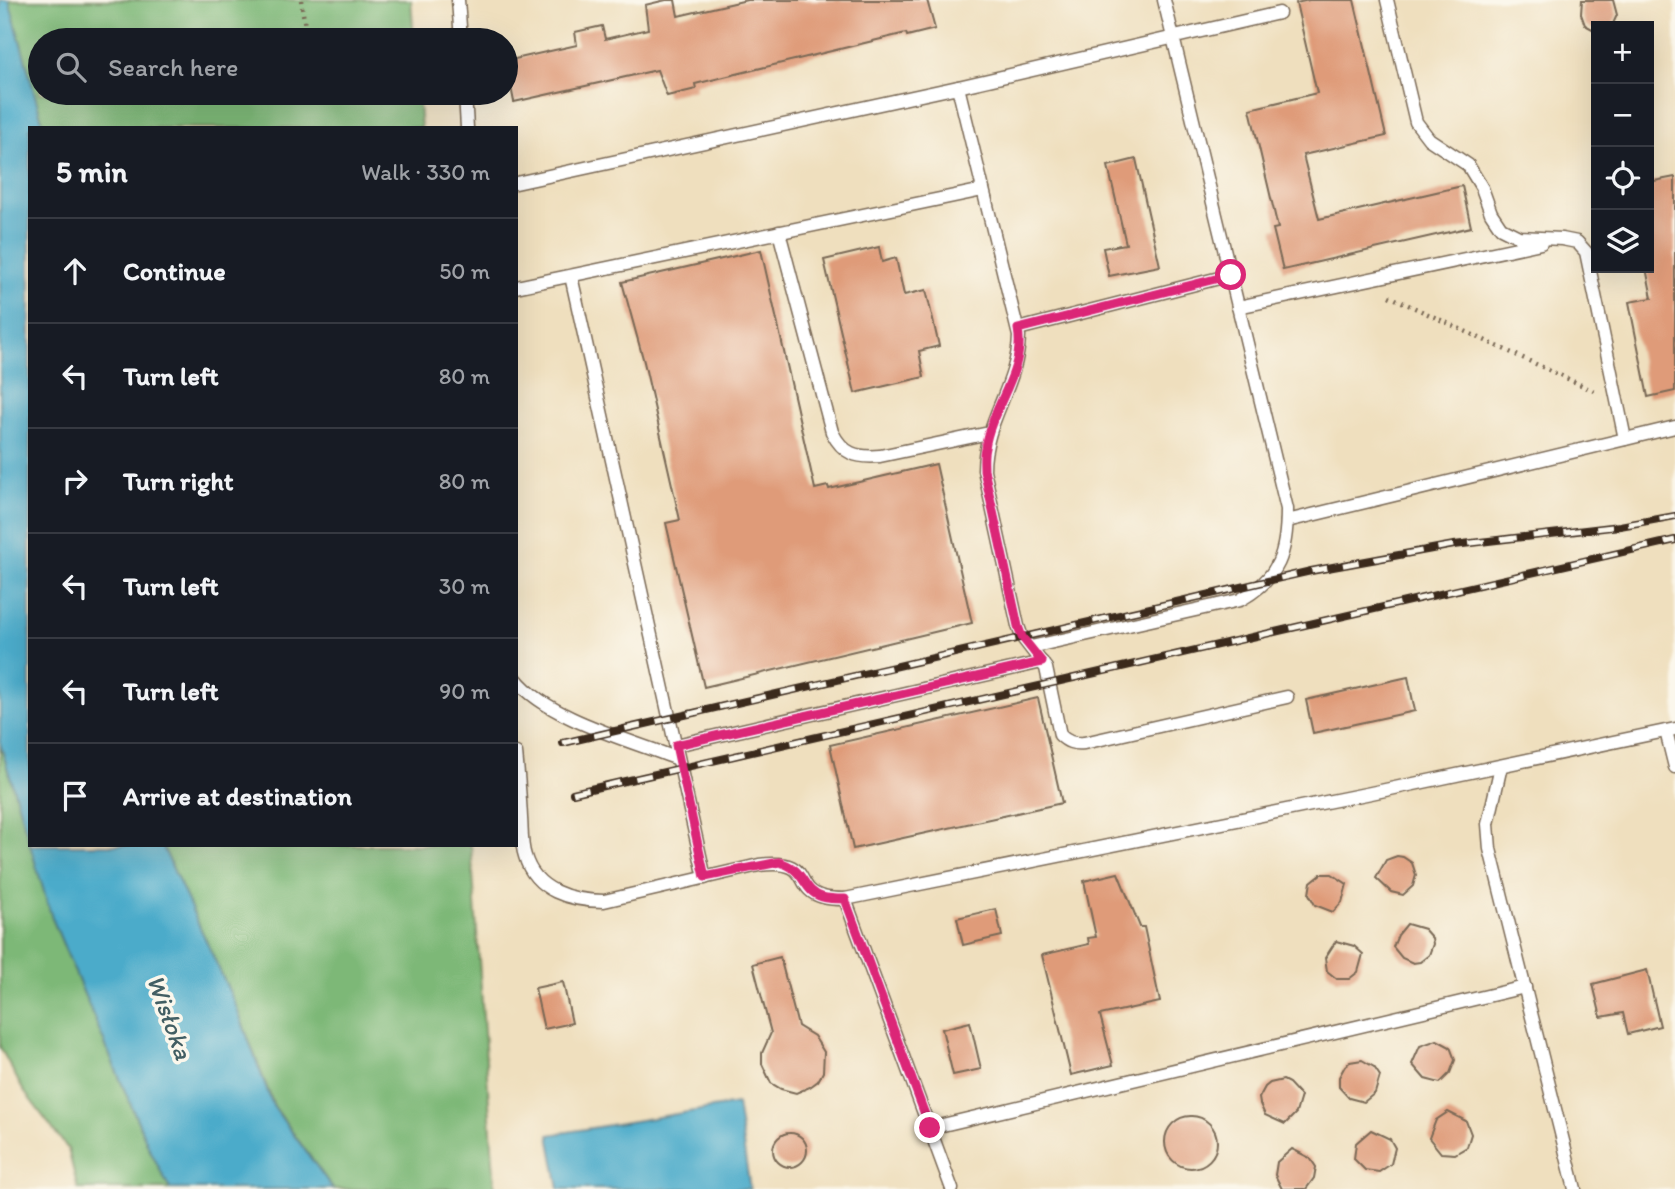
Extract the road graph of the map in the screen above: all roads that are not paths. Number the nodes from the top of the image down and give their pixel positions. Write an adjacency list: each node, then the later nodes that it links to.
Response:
1 (1164, 0): 6 (lane)
2 (1387, 0): 13 (lane)
3 (461, 1): 5 (lane)
4 (1279, 13): 6 (lane)
5 (461, 28)
6 (1174, 38): 7 (lane); 14 (lane)
7 (958, 87): 10 (lane); 11 (lane)
8 (466, 105): 9 (lane)
9 (467, 126)
10 (518, 183)
11 (983, 190): 12 (lane); 18 (lane)
12 (779, 232): 15 (lane); 20 (lane)
13 (1562, 239): 17 (lane); 21 (lane)
14 (1231, 275): 17 (lane); 18 (lane)
15 (571, 276): 16 (lane); 28 (lane)
16 (518, 287)
17 (1238, 307): 22 (lane)
18 (1018, 329): 20 (lane)
19 (1675, 427): 21 (lane)
20 (989, 433): 23 (lane)
21 (1625, 439): 22 (lane)
22 (1287, 521): 23 (lane)
23 (1031, 647): 24 (lane)
24 (1042, 662): 26 (lane); 28 (lane)
25 (518, 681): 29 (lane)
26 (1287, 696)
27 (1670, 730): 30 (lane); 31 (lane)
28 (676, 745): 29 (lane)
29 (678, 758): 33 (lane)
30 (1501, 766): 34 (lane); 35 (lane)
31 (1675, 766)
32 (518, 778): 33 (lane)
33 (705, 877): 34 (lane)
34 (845, 899): 36 (lane)
35 (1525, 986): 36 (lane); 38 (lane)
36 (930, 1128): 37 (lane)
37 (952, 1189)
38 (1574, 1189)

